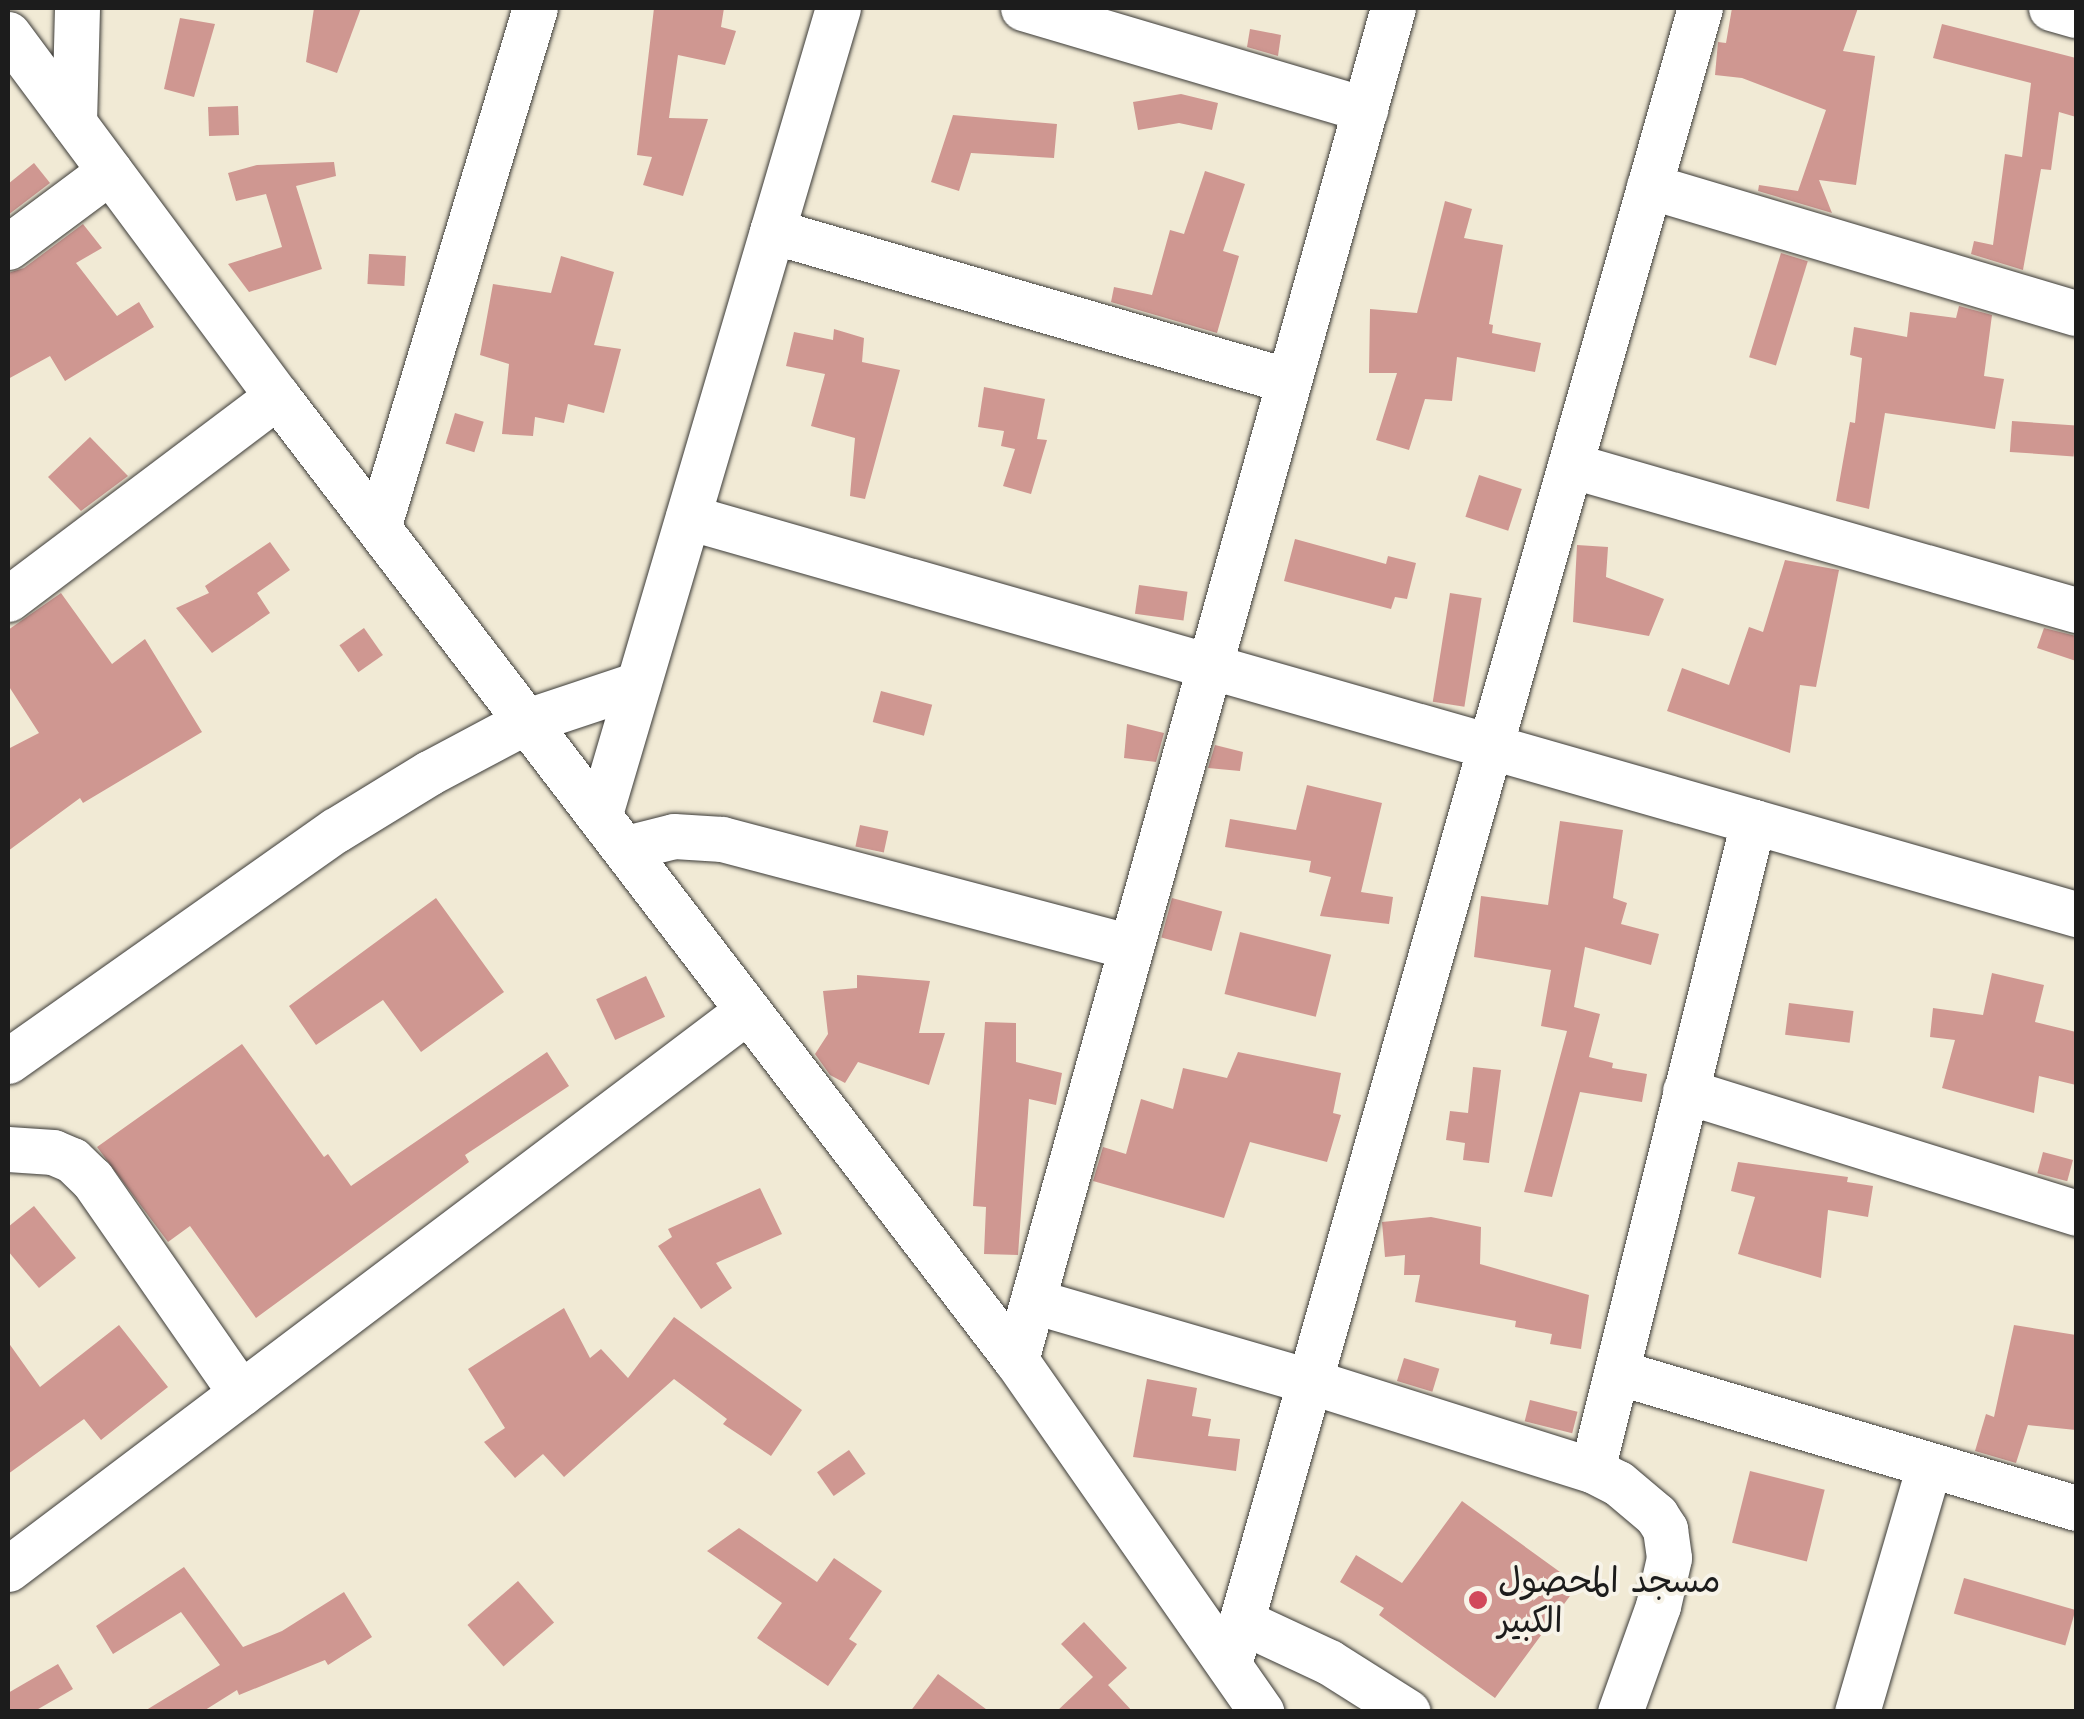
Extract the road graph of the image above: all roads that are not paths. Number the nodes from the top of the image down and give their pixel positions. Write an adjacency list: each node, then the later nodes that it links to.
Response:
1 (77, 8): 11 (street)
2 (535, 8): 21 (street)
3 (838, 8): 14 (street)
4 (1023, 8): 10 (street)
5 (1393, 8): 10 (street)
6 (1700, 8): 13 (street)
7 (2051, 8): 8 (street)
8 (2076, 15)
9 (8, 34): 11 (street)
10 (1365, 109): 17 (street)
11 (74, 123): 12 (street)
12 (110, 172): 15 (street); 18 (street)
13 (1649, 186): 16 (street); 19 (street)
14 (772, 231): 17 (street); 20 (street)
15 (8, 247)
16 (2076, 313)
17 (1289, 381): 24 (street)
18 (277, 396): 21 (street); 22 (street)
19 (1570, 464): 23 (street); 27 (street)
20 (688, 517): 24 (street); 25 (street)
21 (380, 525): 26 (street)
22 (8, 599)
23 (2076, 610)
24 (1210, 665): 27 (street); 31 (street)
25 (638, 684): 26 (street); 29 (street)
26 (527, 721): 29 (street); 33 (street)
27 (1490, 745): 28 (street); 40 (street)
28 (1753, 822): 30 (street); 34 (street)
29 (613, 831): 31 (street); 32 (street)
30 (2076, 914)
31 (1132, 947): 37 (street)
32 (747, 1010): 38 (street); 41 (street)
33 (8, 1061)
34 (1685, 1091): 36 (street); 39 (street)
35 (8, 1149): 41 (street)
36 (2076, 1213)
37 (1032, 1301): 38 (street); 40 (street)
38 (1016, 1360): 46 (street)
39 (1616, 1372): 42 (street); 43 (street)
40 (1309, 1381): 43 (street); 46 (street)
41 (241, 1393): 45 (street)
42 (1929, 1466): 44 (street); 50 (street)
43 (1592, 1470): 49 (street)
44 (2076, 1508)
45 (8, 1569)
46 (1236, 1641): 47 (street); 48 (street)
47 (1262, 1712)
48 (1408, 1712)
49 (1620, 1712)
50 (1857, 1712)

